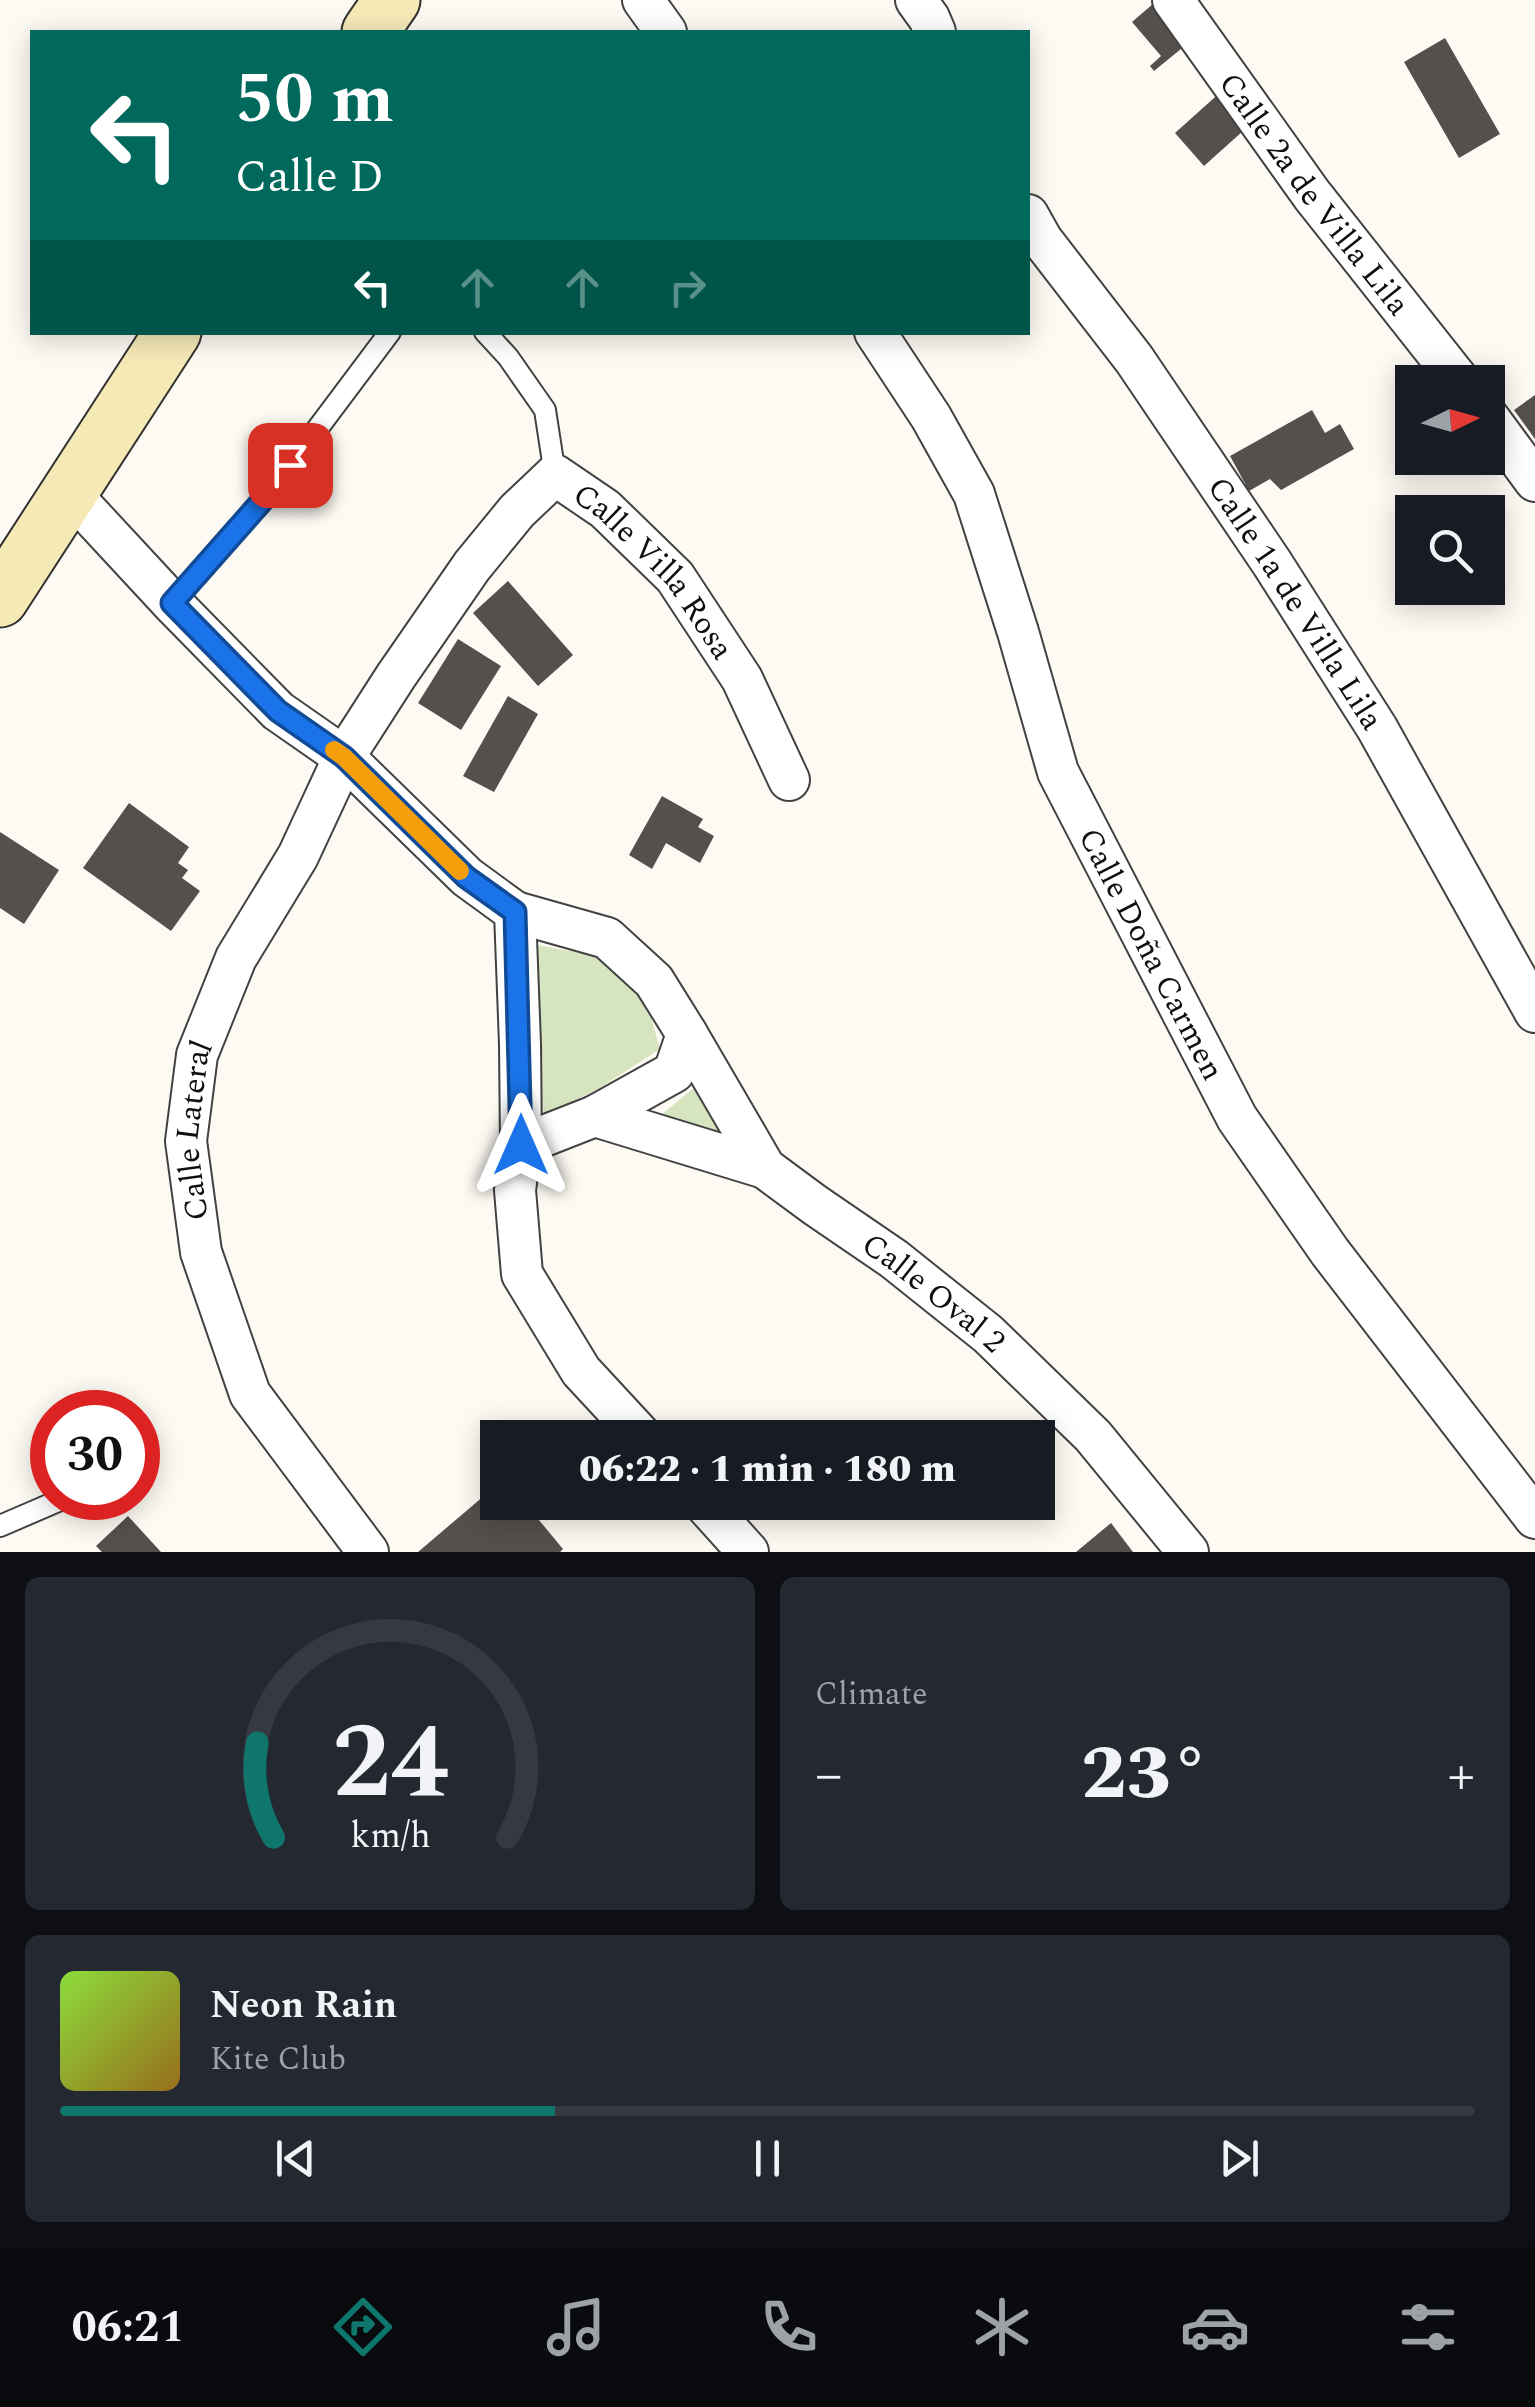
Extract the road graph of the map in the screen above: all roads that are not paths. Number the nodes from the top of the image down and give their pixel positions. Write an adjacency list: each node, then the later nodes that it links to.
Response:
1 (392, 0): 5 (main road)
2 (643, 0): 6 (street)
3 (916, 0): 7 (street)
4 (1173, 0): 13 (street, Calle 2a de Villa Lila)
5 (371, 30)
6 (665, 30)
7 (935, 30)
8 (1030, 219): 23 (street, Calle 1a de Villa Lila)
9 (171, 335): 17 (main road)
10 (388, 335): 19 (lane)
11 (488, 335): 15 (lane)
12 (877, 335): 30 (street, Calle Doña Carmen)
13 (1447, 365)
14 (1505, 440): 16 (street)
15 (554, 475): 20 (street, Calle Villa Rosa); 21 (street, Calle Villa Rosa)
16 (1535, 481)
17 (70, 493): 18 (main road); 19 (street, Calle Oval 2)
18 (0, 599)
19 (172, 603): 20 (street, Calle Oval 2)
20 (344, 757): 22 (street, Calle Oval 2); 33 (street, Calle Lateral)
21 (789, 780)
22 (515, 912): 24 (street, Calle Oval 2); 26 (street)
23 (1535, 1012)
24 (687, 1034): 25 (street); 27 (street, Calle Oval 2)
25 (595, 1116): 26 (street); 27 (street)
26 (521, 1145): 28 (street)
27 (765, 1168): 35 (street, Calle Oval 2)
28 (626, 1420)
29 (30, 1513): 32 (lane)
30 (1535, 1518)
31 (719, 1520): 34 (street)
32 (0, 1526)
33 (368, 1552)
34 (748, 1552)
35 (1188, 1552)

